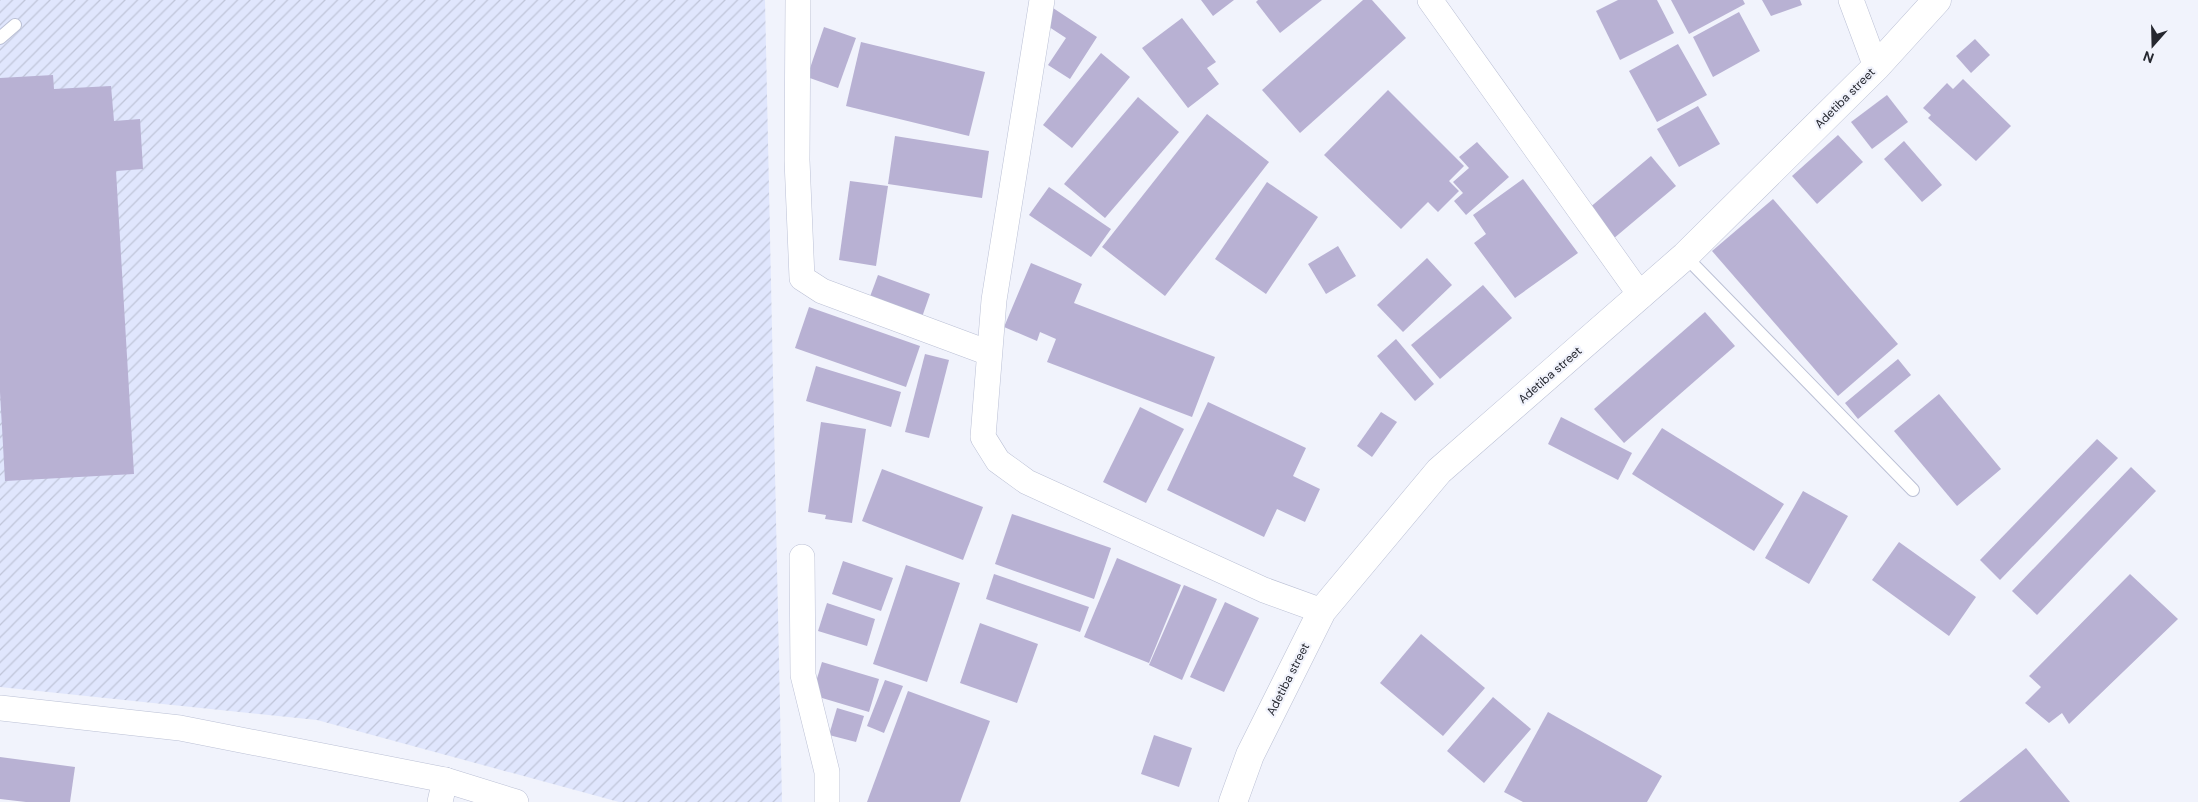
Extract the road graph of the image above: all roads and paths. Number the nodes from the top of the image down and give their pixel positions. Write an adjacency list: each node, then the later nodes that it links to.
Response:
1 (798, 0): 11 (street)
2 (1042, 0): 11 (street)
3 (1430, 0): 10 (street)
4 (1851, 0): 8 (street)
5 (1937, 0): 8 (street, Adetiba street)
6 (15, 25): 7 (lane)
7 (0, 38)
8 (1876, 67): 9 (street, Adetiba street)
9 (1685, 256): 10 (street, Adetiba street); 12 (lane)
10 (1641, 296): 14 (street, Adetiba street)
11 (989, 353): 14 (street)
12 (1913, 490)
13 (802, 557): 18 (street)
14 (1322, 611): 19 (street, Adetiba street)
15 (0, 708): 16 (street)
16 (442, 791): 17 (street)
17 (516, 802)
18 (827, 802)
19 (1234, 802)

